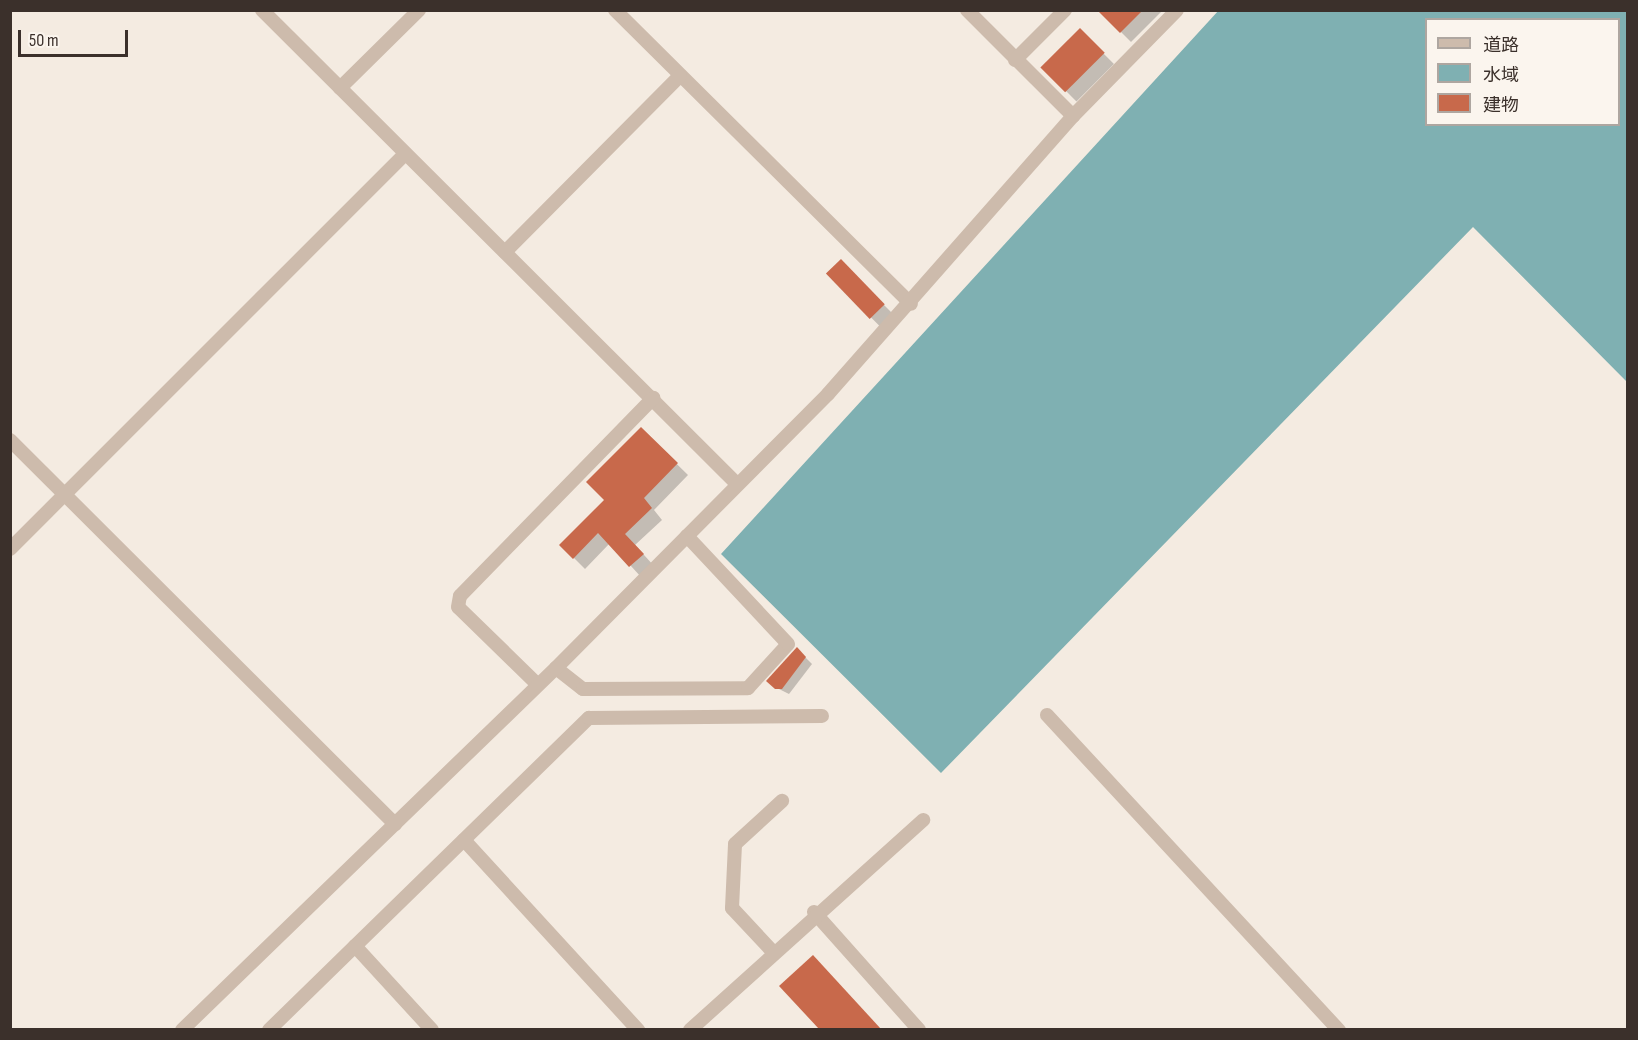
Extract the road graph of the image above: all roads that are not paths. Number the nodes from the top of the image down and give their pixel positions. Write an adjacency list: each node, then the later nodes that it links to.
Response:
1 (262, 10): 9 (street)
2 (418, 10): 9 (street)
3 (615, 10): 8 (street)
4 (967, 10): 7 (street)
5 (1065, 10): 7 (street)
6 (1177, 10): 10 (street)
7 (1015, 60): 10 (street)
8 (680, 76): 12 (street); 13 (street)
9 (340, 88): 11 (street)
10 (1073, 116): 13 (street)
11 (405, 154): 12 (street); 17 (street)
12 (505, 252): 14 (street)
13 (911, 304): 16 (street)
14 (653, 398): 16 (street); 21 (street)
15 (10, 440): 17 (street)
16 (737, 484): 18 (street)
17 (65, 494): 19 (street); 26 (street)
18 (687, 536): 20 (street); 20 (street)
19 (10, 549)
20 (556, 668): 21 (street)
21 (537, 684): 26 (street)
22 (1047, 715): 37 (street)
23 (822, 716): 27 (street)
24 (782, 801): 30 (street)
25 (923, 820): 28 (street)
26 (395, 824): 31 (street)
27 (464, 840): 29 (street); 34 (street)
28 (814, 912): 30 (street); 36 (street)
29 (355, 946): 32 (street); 33 (street)
30 (773, 952): 35 (street)
31 (182, 1029)
32 (269, 1029)
33 (432, 1029)
34 (638, 1029)
35 (690, 1029)
36 (919, 1029)
37 (1339, 1029)

